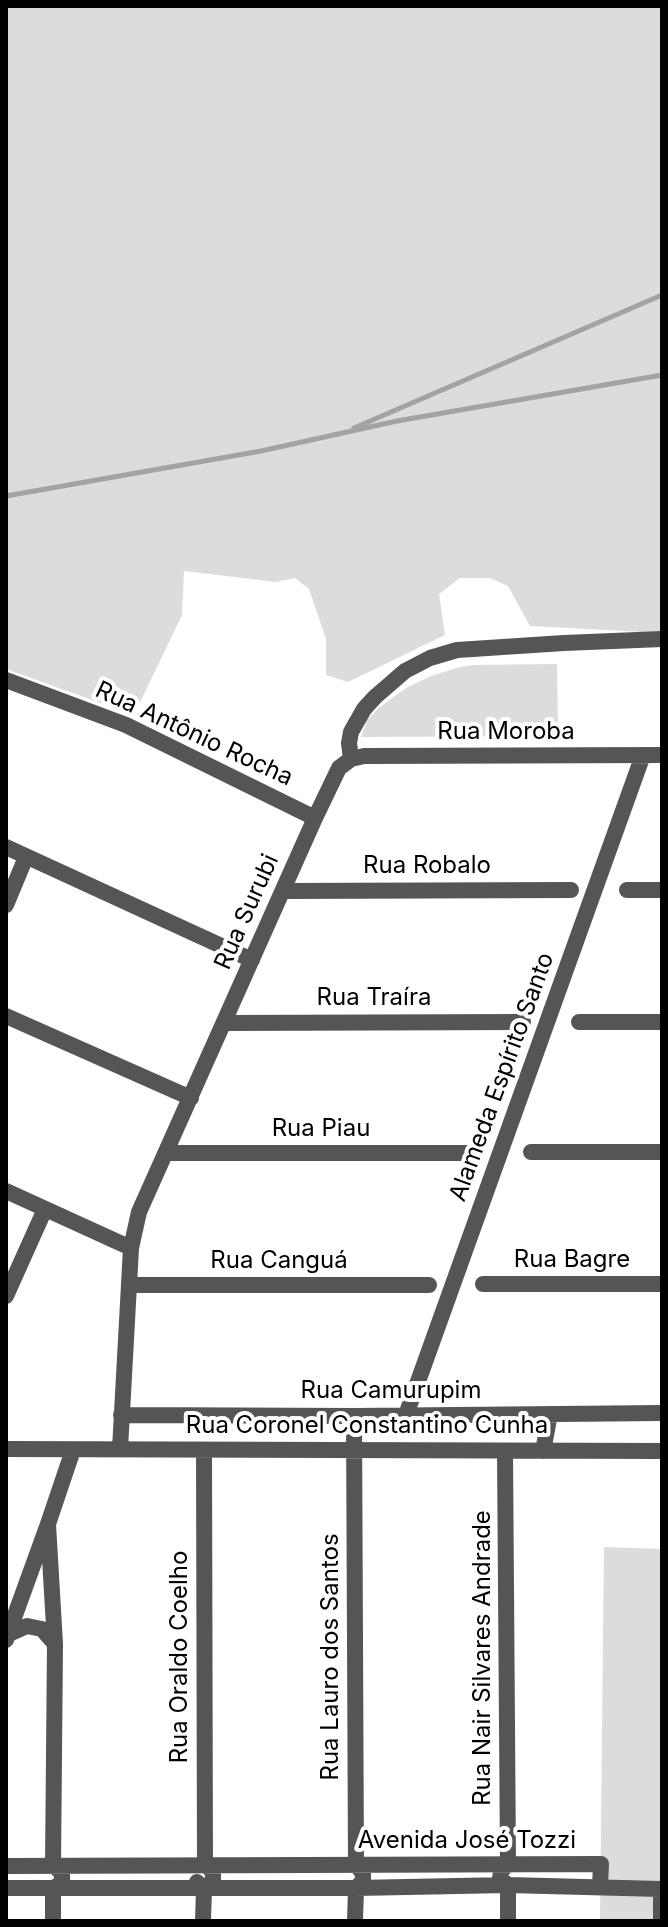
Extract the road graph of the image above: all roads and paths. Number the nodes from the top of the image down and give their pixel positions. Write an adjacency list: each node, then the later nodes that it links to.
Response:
1 (662, 639): 5 (street, Rua Surubi)
2 (6, 680): 6 (street, Rua Antônio Rocha)
3 (643, 755): 4 (street, Rua Moroba); 5 (street, Rua Moroba); 36 (street, Alameda Espírito Santo)
4 (662, 755)
5 (351, 759): 6 (street, Rua Surubi)
6 (315, 818): 12 (street, Rua Surubi)
7 (6, 847): 8 (street)
8 (26, 857): 13 (street); 14 (street)
9 (571, 890): 12 (street, Rua Robalo)
10 (627, 890): 11 (street)
11 (662, 890)
12 (283, 891): 14 (street, Rua Surubi)
13 (6, 905)
14 (252, 960): 19 (street, Rua Surubi)
15 (6, 1016): 20 (street)
16 (523, 1022): 19 (street, Rua Traíra)
17 (579, 1022): 18 (street)
18 (662, 1022)
19 (224, 1023): 20 (street, Rua Surubi)
20 (191, 1098): 23 (street, Rua Surubi)
21 (531, 1152): 22 (street)
22 (662, 1152)
23 (166, 1153): 24 (street, Rua Piau); 27 (street, Rua Surubi)
24 (476, 1153)
25 (6, 1191): 26 (street)
26 (45, 1209): 27 (street); 32 (street)
27 (131, 1248): 30 (street, Rua Surubi)
28 (483, 1284): 29 (street, Rua Bagre)
29 (662, 1284)
30 (129, 1285): 31 (street, Rua Canguá); 35 (street, Rua Surubi)
31 (429, 1285)
32 (6, 1296)
33 (662, 1413): 34 (street, Rua Camurupim)
34 (550, 1414): 36 (street, Rua Camurupim); 44 (street)
35 (121, 1415): 37 (street, Rua Camurupim); 39 (street, Rua Surubi)
36 (406, 1415): 37 (street, Rua Camurupim)
37 (354, 1416): 42 (street, Rua Lauro dos Santos)
38 (6, 1449): 40 (street, Rua Coronel Constantino Cunha)
39 (120, 1449): 40 (street, Rua Coronel Constantino Cunha); 41 (street, Rua Coronel Constantino Cunha)
40 (73, 1450): 46 (street)
41 (204, 1450): 42 (street, Rua Coronel Constantino Cunha); 49 (street, Rua Oraldo Coelho)
42 (354, 1450): 43 (street, Rua Coronel Constantino Cunha); 52 (street, Rua Lauro dos Santos)
43 (505, 1451): 44 (street, Rua Coronel Constantino Cunha); 50 (street, Rua Nair Silvares Andrade)
44 (543, 1451): 45 (street, Rua Coronel Constantino Cunha)
45 (662, 1451)
46 (48, 1524): 47 (street); 48 (street)
47 (7, 1637): 48 (street)
48 (55, 1644): 51 (street)
49 (205, 1864): 51 (street, Avenida José Tozzi); 52 (street, Avenida José Tozzi); 57 (street, Rua Oraldo Coelho)
50 (508, 1864): 52 (street, Avenida José Tozzi); 54 (street, Rua Nair Silvares Andrade); 55 (street, Avenida José Tozzi)
51 (53, 1865): 53 (street, Avenida José Tozzi); 59 (street)
52 (356, 1865): 58 (street, Rua Lauro dos Santos)
53 (6, 1866)
54 (508, 1885): 55 (street, Avenida José Tozzi); 58 (street, Avenida José Tozzi); 63 (street, Rua Nair Silvares Andrade)
55 (600, 1887): 64 (street)
56 (6, 1888): 59 (street, Avenida José Tozzi)
57 (204, 1888): 58 (street, Avenida José Tozzi); 59 (street, Avenida José Tozzi); 61 (street, Rua Oraldo Coelho)
58 (356, 1888): 62 (street, Rua Lauro dos Santos)
59 (53, 1889): 60 (street)
60 (53, 1921)
61 (203, 1921)
62 (355, 1921)
63 (508, 1921)
64 (661, 1921)

